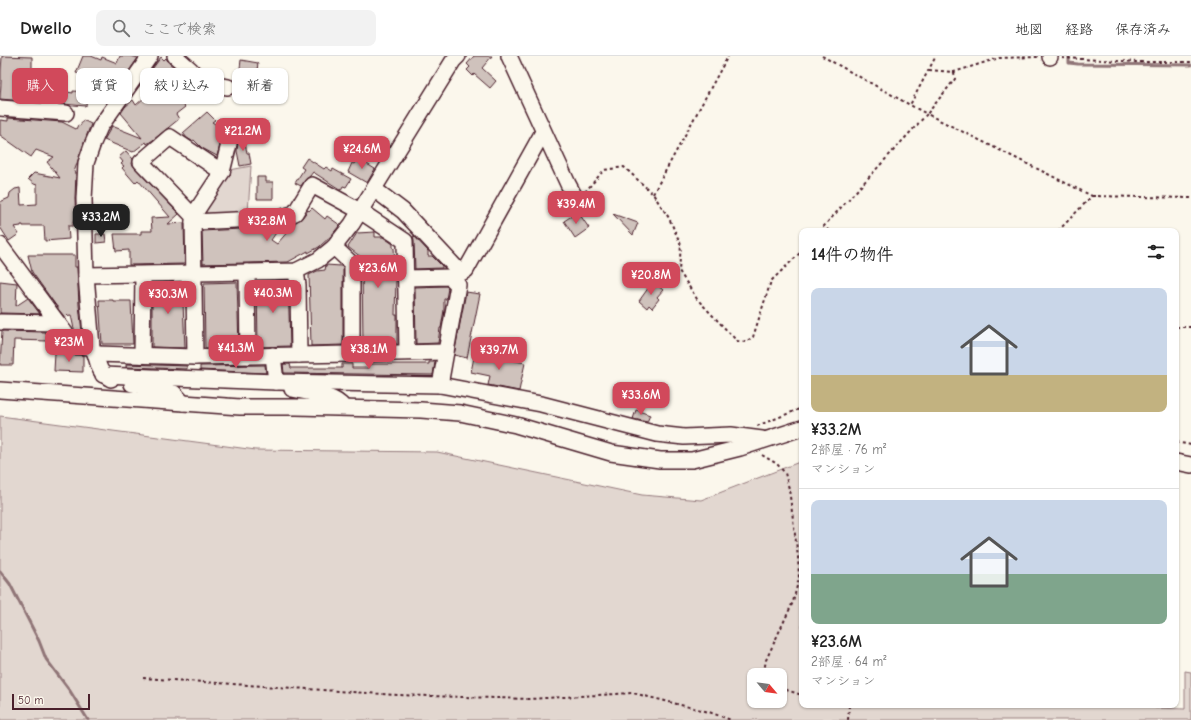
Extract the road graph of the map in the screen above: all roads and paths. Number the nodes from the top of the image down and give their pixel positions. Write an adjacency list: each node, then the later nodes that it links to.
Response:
1 (150, 56): 32 (street)
2 (175, 56): 9 (street)
3 (458, 56): 17 (street)
4 (509, 56): 14 (street)
5 (728, 56): 18 (path)
6 (822, 56): 10 (path)
7 (936, 56): 10 (path)
8 (954, 72): 13 (path)
9 (228, 87)
10 (910, 105): 13 (path)
11 (0, 108): 12 (street)
12 (66, 113)
13 (927, 114): 19 (path); 24 (path)
14 (543, 132): 21 (street); 35 (street)
15 (229, 144): 16 (street)
16 (222, 172): 23 (street); 23 (street)
17 (374, 189): 22 (street); 35 (street)
18 (653, 194): 21 (path); 28 (path)
19 (1092, 196): 20 (path); 25 (path)
20 (1191, 198)
21 (577, 201)
22 (360, 211): 23 (street); 27 (street); 34 (street)
23 (193, 219): 31 (street)
24 (826, 228)
25 (1061, 228)
26 (0, 245): 37 (street)
27 (334, 246): 29 (street); 43 (street)
28 (799, 254)
29 (296, 271): 30 (street); 46 (street)
30 (247, 272): 31 (street); 47 (street)
31 (194, 274): 33 (street); 48 (street)
32 (86, 275): 33 (street); 40 (street)
33 (143, 275): 44 (street)
34 (405, 278): 35 (street); 41 (street)
35 (460, 279): 42 (street)
36 (0, 322): 37 (street)
37 (58, 323): 40 (street)
38 (1179, 327): 39 (path)
39 (1191, 327)
40 (94, 350): 44 (street); 49 (street)
41 (407, 352): 42 (street); 43 (street)
42 (446, 352): 51 (street)
43 (352, 354): 46 (street)
44 (142, 355): 48 (street)
45 (273, 355): 46 (street); 47 (street); 50 (street)
46 (299, 355)
47 (248, 356): 48 (street)
48 (195, 357)
49 (103, 375): 50 (street); 53 (street)
50 (276, 382): 51 (street); 54 (street)
51 (440, 385): 58 (street)
52 (0, 390): 53 (street)
53 (183, 403): 54 (street)
54 (343, 408): 58 (street)
55 (799, 409): 56 (path)
56 (752, 427)
57 (799, 429): 58 (street)
58 (765, 439)
59 (1179, 443): 60 (path)
60 (1191, 446)
61 (759, 454): 64 (path)
62 (1179, 463): 63 (street)
63 (1191, 465)
64 (765, 668)
65 (143, 678): 69 (path)
66 (787, 690): 67 (path)
67 (799, 694)
68 (849, 708): 70 (path)
69 (731, 720)
70 (848, 720)

